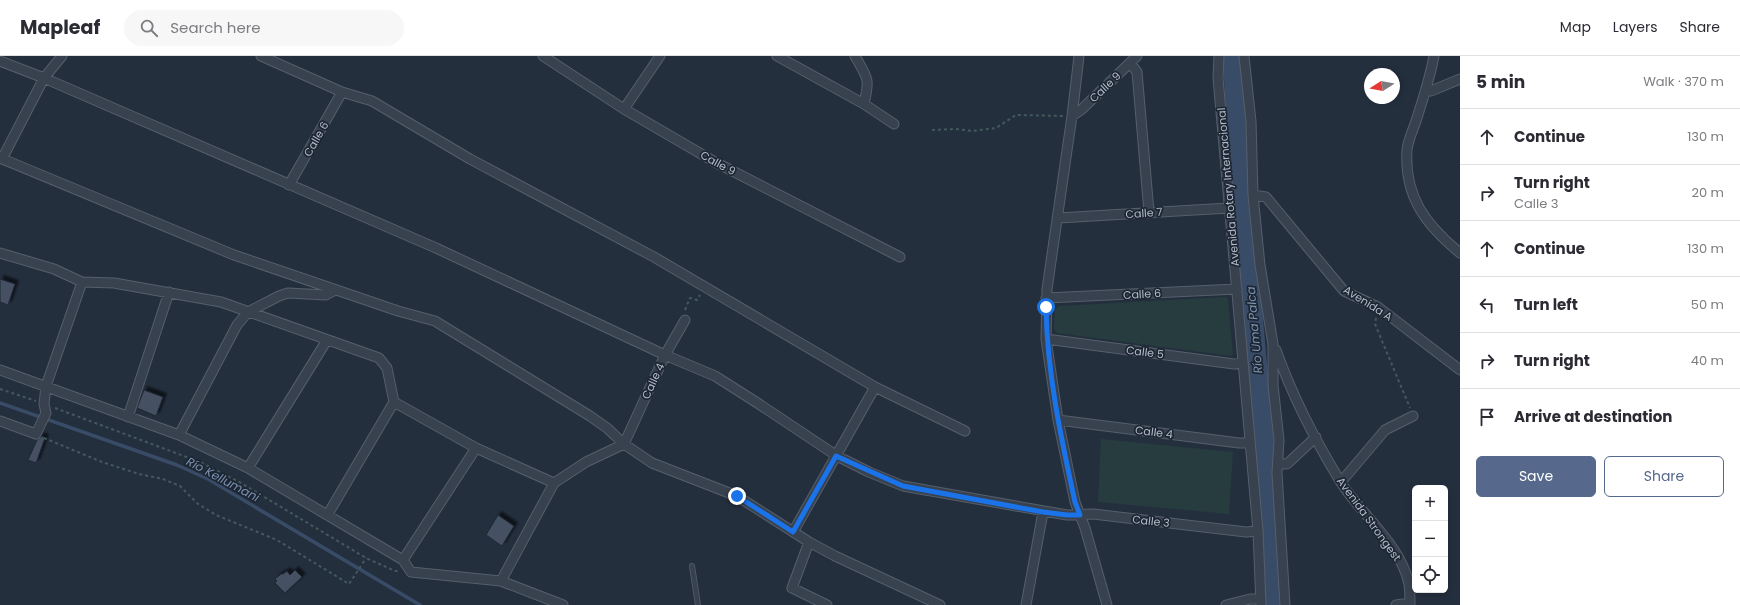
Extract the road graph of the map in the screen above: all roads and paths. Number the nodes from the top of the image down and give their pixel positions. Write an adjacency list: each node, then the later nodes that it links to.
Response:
1 (62, 56): 14 (street)
2 (260, 56): 17 (street)
3 (543, 56): 19 (street, Calle 9)
4 (660, 56): 19 (street)
5 (777, 56): 18 (street)
6 (855, 56): 18 (street)
7 (1079, 56): 20 (street)
8 (1137, 56): 13 (street, Calle 9)
9 (1219, 56): 26 (street, Avenida Rotary Internacional)
10 (1244, 56): 25 (street)
11 (1434, 56): 16 (street)
12 (0, 61): 14 (street, Calle 3)
13 (1130, 63): 20 (street, Calle 9); 27 (street)
14 (44, 78): 23 (street); 24 (street, Calle 3)
15 (1460, 79): 16 (street)
16 (1426, 90): 30 (street)
17 (342, 92): 24 (street, Calle 6); 33 (street)
18 (864, 104): 21 (street)
19 (624, 109): 31 (street, Calle 9)
20 (1072, 116): 22 (path); 28 (street)
21 (894, 124)
22 (932, 130)
23 (1, 159): 35 (street)
24 (289, 185): 44 (street, Calle 3)
25 (1253, 195): 38 (street, Avenida A); 43 (street)
26 (1229, 208): 27 (street, Calle 7); 34 (street, Avenida Rotary Internacional)
27 (1149, 212): 28 (street, Calle 7)
28 (1058, 218): 37 (street)
29 (0, 253): 32 (street)
30 (1460, 253)
31 (900, 257)
32 (82, 282): 36 (street); 48 (street)
33 (706, 287): 40 (path); 49 (street)
34 (1237, 289): 37 (street, Calle 6); 45 (street, Avenida Rotary Internacional)
35 (335, 290): 39 (street); 62 (street)
36 (169, 292): 39 (street); 54 (street)
37 (1046, 298): 42 (street)
38 (1378, 307): 47 (street, Avenida A); 53 (path)
39 (248, 312): 41 (street); 59 (street)
40 (685, 320): 44 (street, Calle 4)
41 (327, 340): 51 (street); 66 (street)
42 (1046, 340): 45 (street, Calle 5); 55 (street)
43 (1273, 344): 60 (street, Avenida Strongest); 65 (street)
44 (664, 355): 62 (street, Calle 4); 64 (street, Calle 3)
45 (1243, 363): 61 (street, Avenida Rotary Internacional)
46 (0, 370): 48 (street)
47 (1460, 370)
48 (46, 386): 52 (street); 54 (street)
49 (874, 387): 57 (street); 64 (street)
50 (0, 389): 52 (path)
51 (394, 402): 63 (street); 70 (street)
52 (45, 408): 58 (street); 75 (path)
53 (1413, 416): 67 (street)
54 (128, 417): 59 (street)
55 (1058, 420): 61 (street, Calle 4); 71 (street)
56 (0, 421): 58 (street)
57 (965, 431)
58 (36, 434): 75 (path)
59 (179, 435): 66 (street)
60 (1316, 436): 65 (street); 67 (street, Avenida Strongest)
61 (1250, 443): 72 (street, Avenida Rotary Internacional)
62 (624, 444): 68 (street); 73 (street)
63 (476, 448): 68 (street); 76 (street)
64 (836, 456): 69 (street, Calle 3); 73 (street)
65 (1278, 464): 89 (street)
66 (248, 468): 70 (street)
67 (1341, 482): 81 (street, Avenida Strongest)
68 (554, 483): 79 (street)
69 (1043, 512): 71 (street, Calle 3); 86 (street)
70 (328, 514): 76 (street)
71 (1080, 515): 72 (street, Calle 3); 87 (street)
72 (1258, 531): 80 (street, Avenida Rotary Internacional)
73 (793, 532): 74 (street)
74 (809, 542): 84 (street); 85 (street)
75 (366, 558): 78 (path)
76 (403, 560): 78 (street)
77 (692, 566): 83 (lane)
78 (411, 572): 79 (street)
79 (501, 581): 82 (street)
80 (1261, 602): 88 (street)
81 (1410, 604): 90 (street)
82 (562, 605)
83 (698, 605)
84 (827, 605)
85 (940, 605)
86 (1026, 605)
87 (1107, 605)
88 (1226, 605)
89 (1285, 605)
90 (1396, 605)

